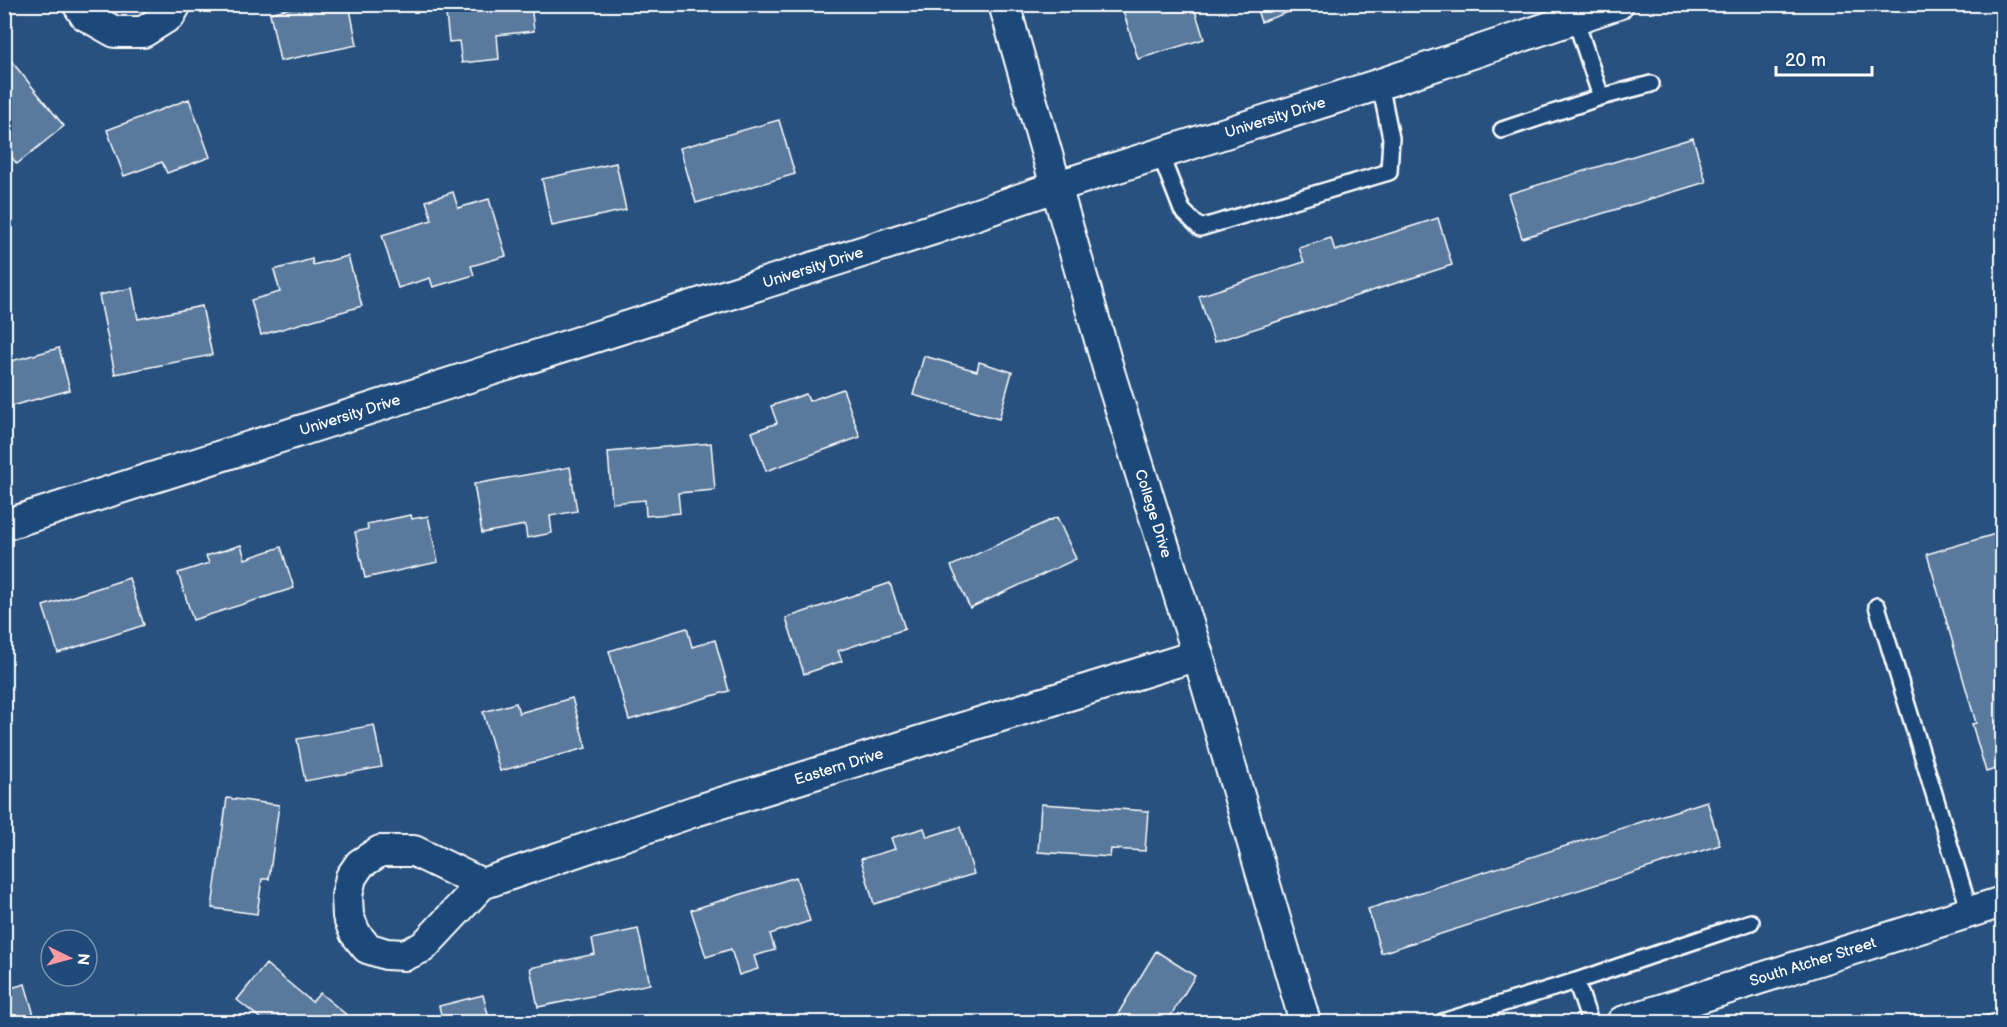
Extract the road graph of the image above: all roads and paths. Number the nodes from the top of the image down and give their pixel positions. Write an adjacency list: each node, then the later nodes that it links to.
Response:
1 (78, 4): 2 (street)
2 (176, 4)
3 (1004, 4): 11 (street, College Drive)
4 (1618, 4): 5 (street, University Drive)
5 (1575, 18): 6 (street, University Drive); 8 (lane)
6 (1380, 84): 10 (street, University Drive); 10 (lane)
7 (1651, 84): 8 (lane)
8 (1601, 97): 9 (lane)
9 (1502, 130)
10 (1160, 154): 11 (street, University Drive)
11 (1055, 186): 12 (street, University Drive); 14 (street, College Drive)
12 (4, 525)
13 (1877, 606): 17 (lane)
14 (1198, 655): 15 (street, Eastern Drive); 20 (street, College Drive)
15 (482, 884)
16 (2002, 902): 17 (street, South Atcher Street)
17 (1970, 912): 23 (street, South Atcher Street)
18 (1751, 922): 19 (lane)
19 (1576, 981): 21 (lane); 22 (lane)
20 (1305, 1023)
21 (1442, 1023)
22 (1590, 1023)
23 (1622, 1023)

